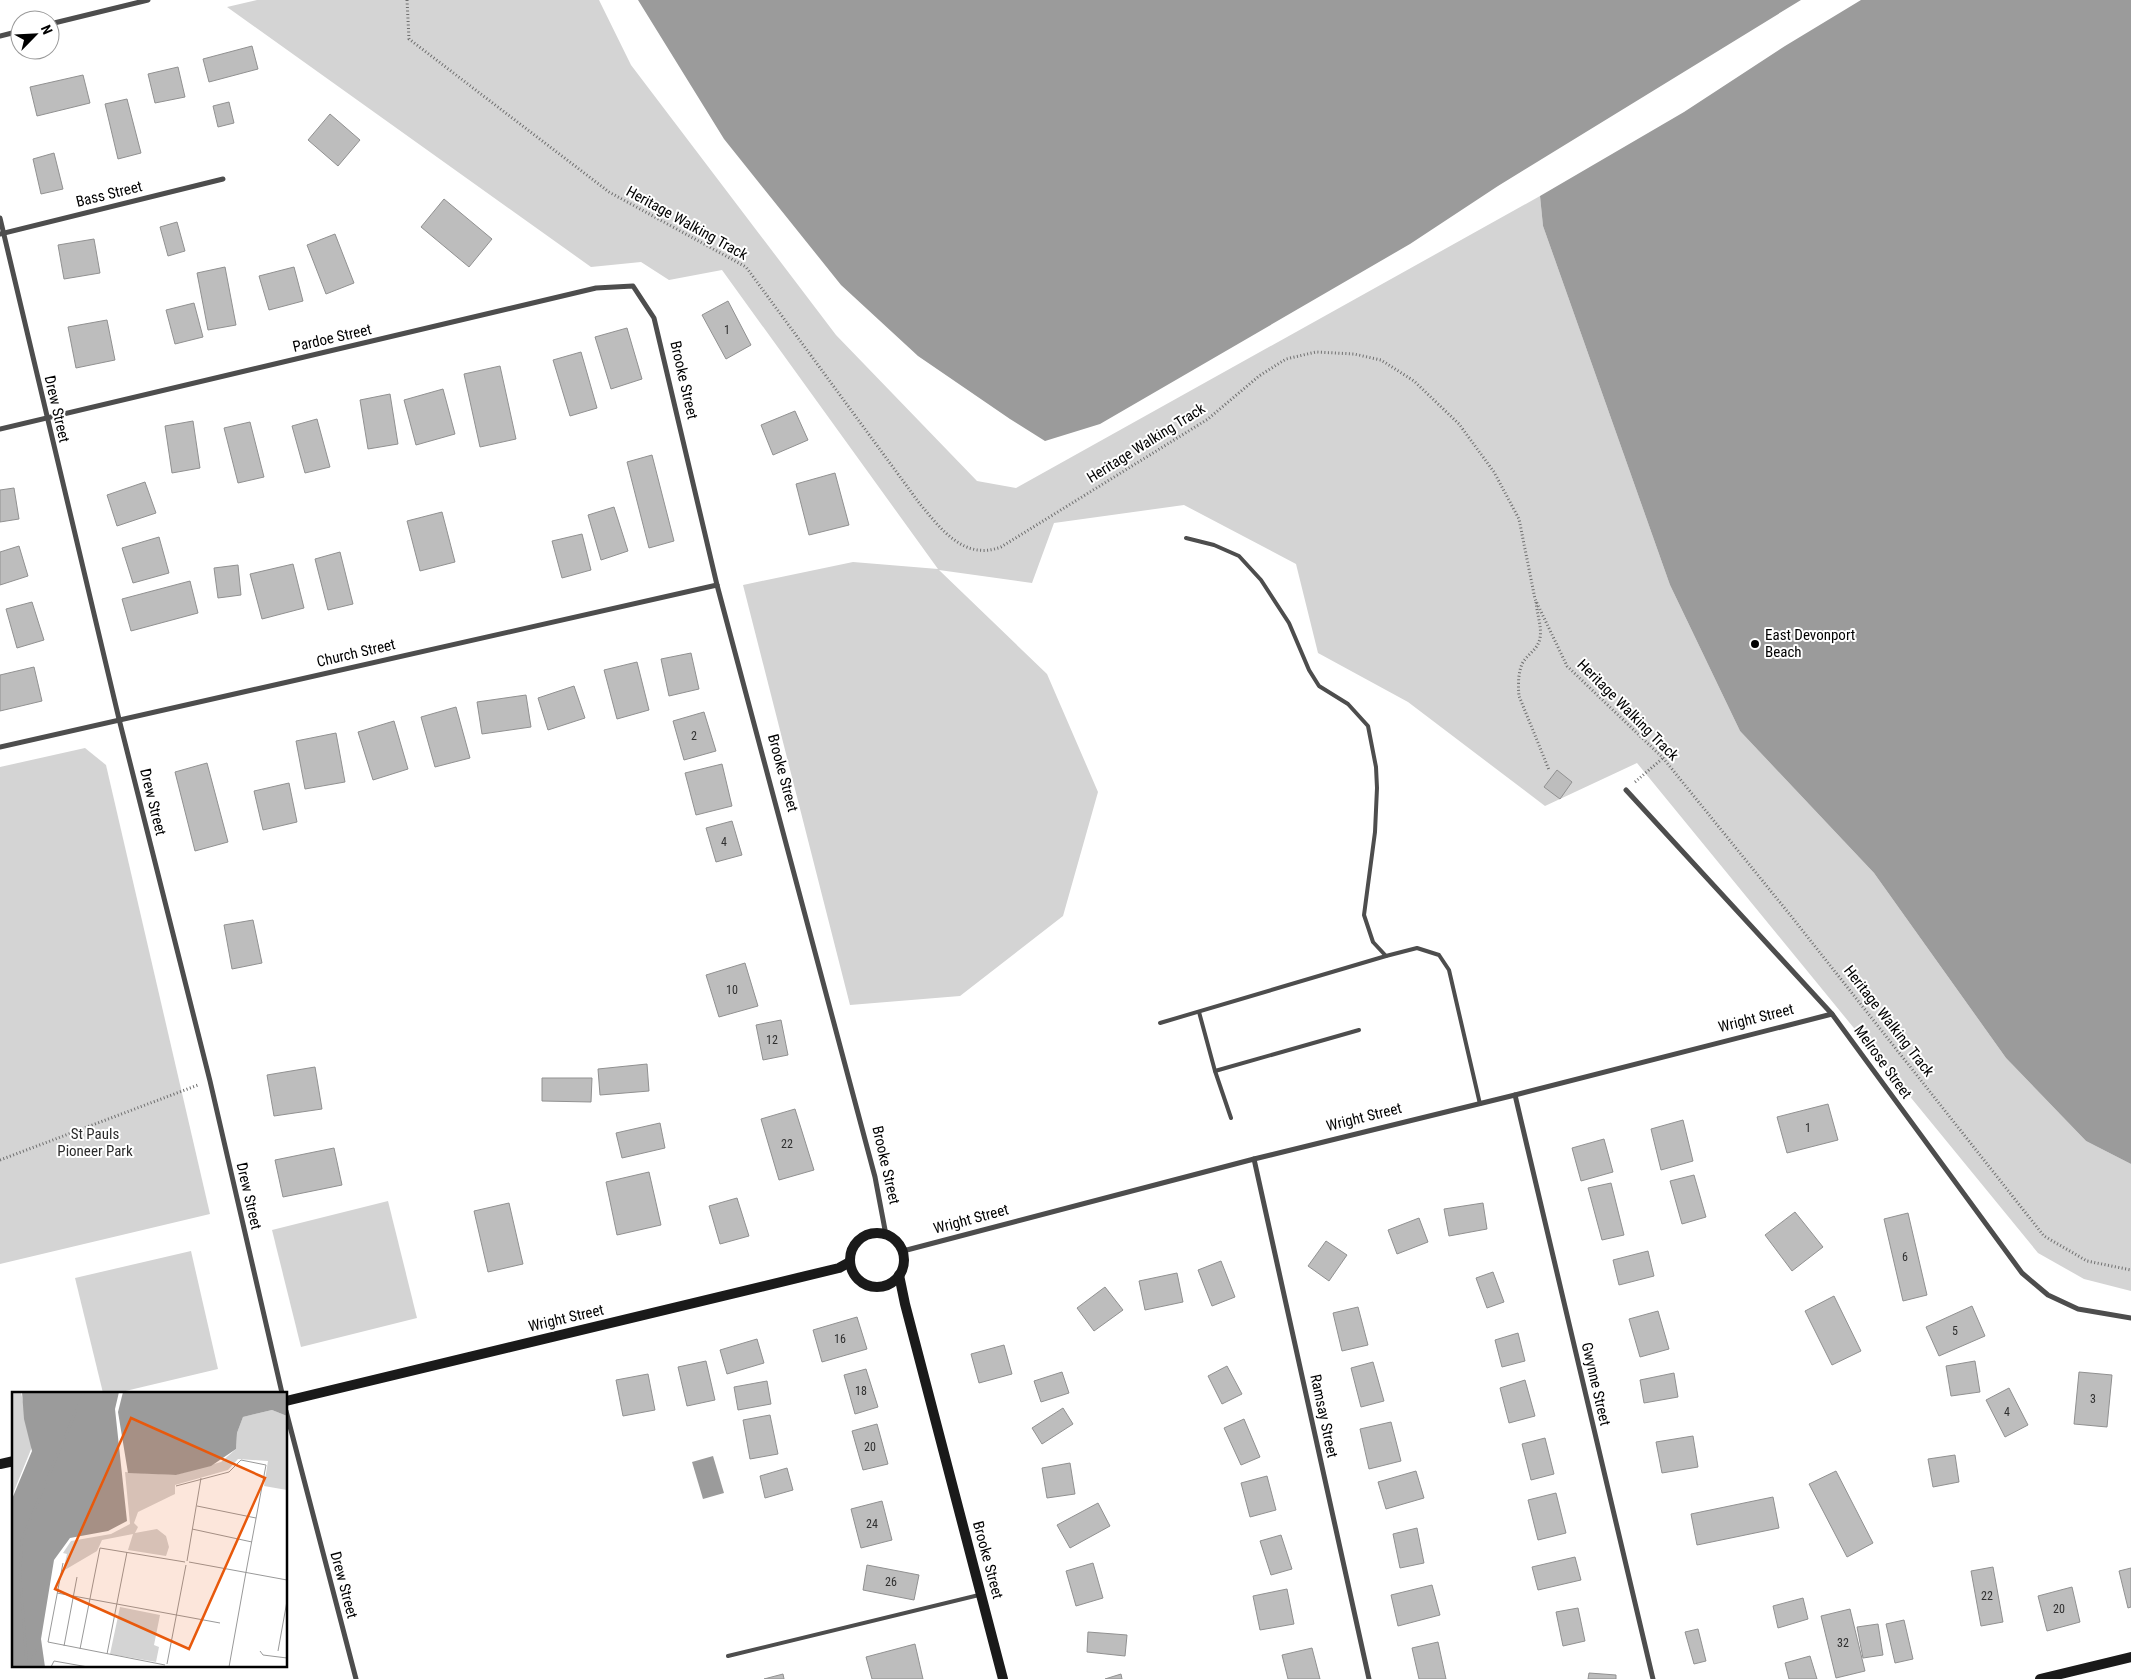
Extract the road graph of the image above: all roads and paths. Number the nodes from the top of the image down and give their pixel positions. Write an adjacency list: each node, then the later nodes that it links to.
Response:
1 (148, 0): 3 (street)
2 (407, 0): 12 (path, Heritage Walking Track)
3 (60, 22)
4 (223, 179): 6 (street, Bass Street)
5 (0, 218): 6 (street, Drew Street)
6 (2, 234): 8 (street, Drew Street)
7 (654, 318): 8 (street, Pardoe Street); 11 (street, Brooke Street)
8 (46, 419): 9 (street, Pardoe Street); 13 (street, Drew Street)
9 (0, 429)
10 (1186, 538): 18 (lane)
11 (717, 585): 13 (street, Church Street); 30 (street, Brooke Street)
12 (1536, 599): 15 (path, Heritage Walking Track); 16 (path)
13 (119, 719): 14 (street, Church Street); 24 (street, Drew Street)
14 (0, 747)
15 (1663, 758): 17 (path); 33 (path, Heritage Walking Track)
16 (1549, 770)
17 (1626, 790): 20 (street, Melrose Street)
18 (1386, 956): 19 (lane); 26 (lane)
19 (1199, 1012): 21 (lane); 23 (lane)
20 (1832, 1014): 25 (street, Wright Street); 35 (street, Melrose Street)
21 (1160, 1023)
22 (1359, 1030): 23 (lane)
23 (1215, 1072): 27 (lane)
24 (210, 1081): 29 (path); 36 (street, Drew Street)
25 (1514, 1095): 26 (street, Wright Street); 45 (street, Gwynne Street)
26 (1480, 1104): 28 (street, Wright Street)
27 (1231, 1118)
28 (1254, 1159): 31 (street, Wright Street); 44 (street, Ramsay Street)
29 (0, 1160)
30 (886, 1235): 31 (street); 32 (street)
31 (903, 1251): 34 (street)
32 (850, 1262): 34 (street); 37 (street, Wright Street)
33 (2131, 1270)
34 (899, 1275): 39 (street, Brooke Street)
35 (2131, 1318)
36 (282, 1392)
37 (288, 1400)
38 (288, 1418): 42 (street, Drew Street)
39 (981, 1595): 40 (lane); 43 (street, Brooke Street)
40 (728, 1656)
41 (2131, 1657): 46 (street)
42 (356, 1679)
43 (1003, 1679)
44 (1369, 1679)
45 (1653, 1679)
46 (2040, 1679)

